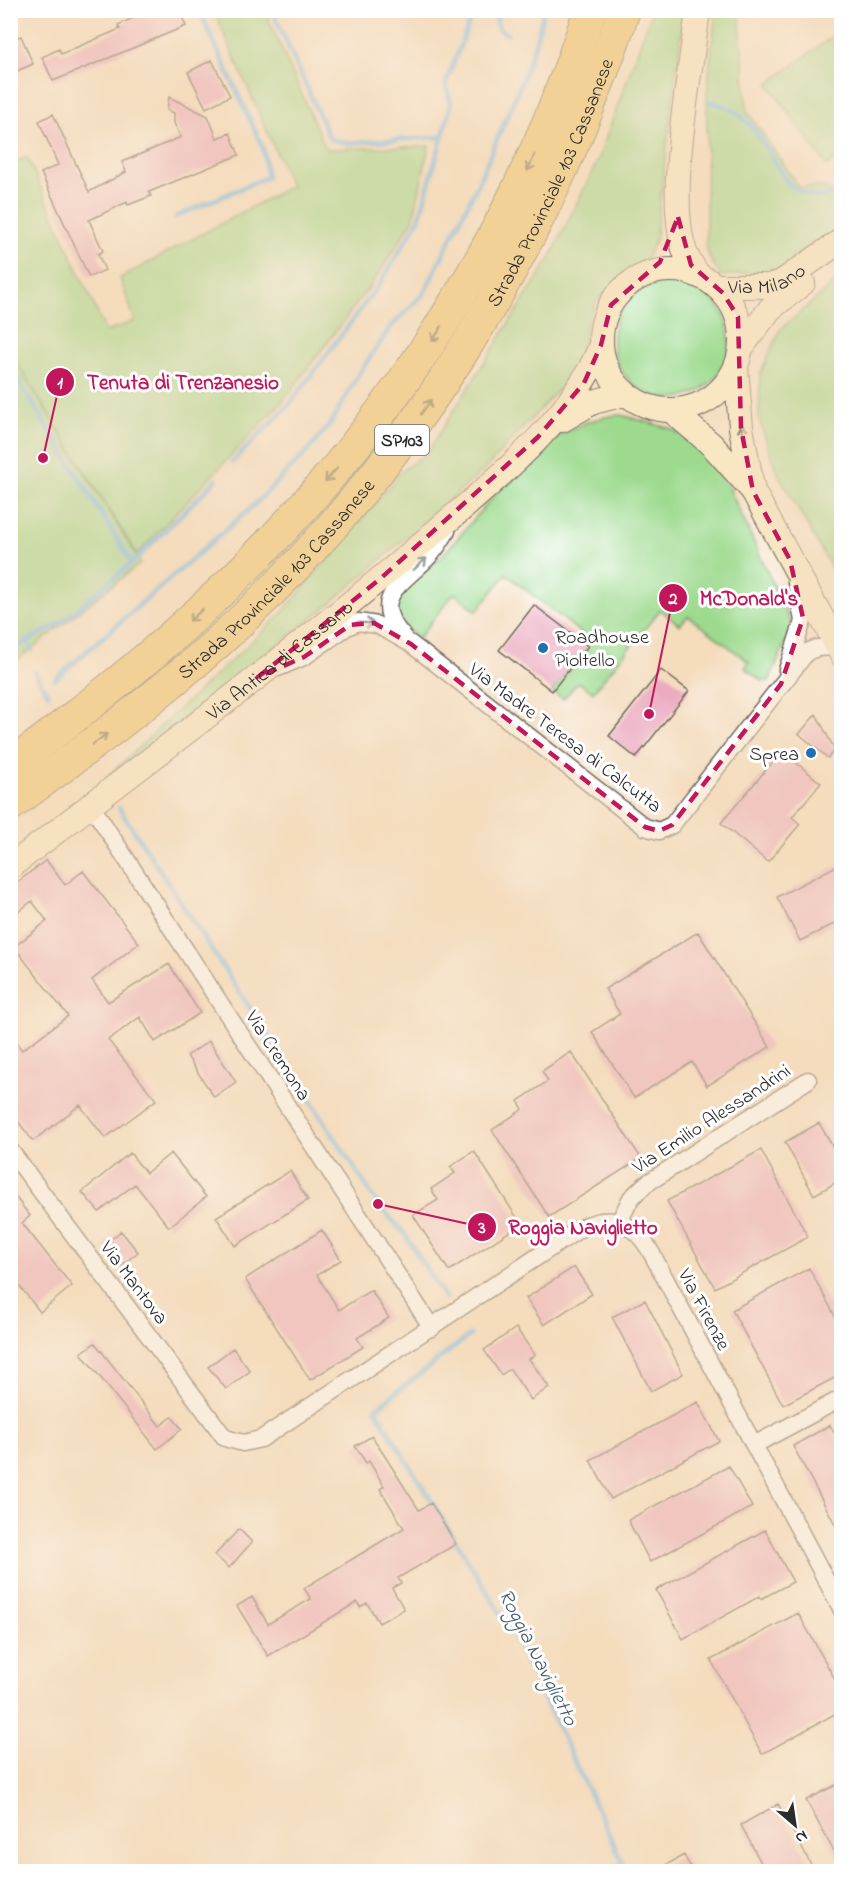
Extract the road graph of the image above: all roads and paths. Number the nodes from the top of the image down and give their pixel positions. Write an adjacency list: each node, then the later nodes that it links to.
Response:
1 (576, 10): 6 (highway)
2 (590, 10): 6 (highway, Strada Provinciale 103 Cassanese / SP103)
3 (624, 10): 7 (highway, Strada Provinciale 103 Cassanese / SP103)
4 (639, 10): 7 (highway)
5 (698, 10): 8 (main road)
6 (548, 123): 25 (highway, Strada Provinciale 103 Cassanese / SP103, one-way to 25)
7 (553, 190): 26 (highway, Strada Provinciale 103 Cassanese / SP103, one-way to 7)
8 (678, 217): 11 (main road); 12 (main road)
9 (842, 240): 12 (main road, Via Milano)
10 (842, 255): 14 (main road, Via Milano)
11 (652, 273): 12 (main road); 13 (main road)
12 (708, 281): 14 (main road)
13 (601, 345): 15 (main road); 17 (main road, Via Antica di Cassano)
14 (739, 357): 16 (main road); 18 (main road, one-way to 14)
15 (626, 394): 16 (main road); 17 (main road, Via Antica di Cassano)
16 (672, 411): 18 (main road)
17 (538, 437): 19 (main road, Via Antica di Cassano)
18 (753, 491): 20 (main road)
19 (462, 508): 21 (street, Via Madre Teresa di Calcutta, one-way to 19); 23 (main road, Via Antica di Cassano)
20 (790, 560): 22 (main road); 24 (street, Via Madre Teresa di Calcutta)
21 (411, 644): 23 (street, Via Madre Teresa di Calcutta, one-way to 21); 24 (street, Via Madre Teresa di Calcutta)
22 (839, 651): 24 (street, Via Madre Teresa di Calcutta)
23 (258, 677): 27 (main road, Via Antica di Cassano)
24 (781, 684)
25 (10, 764)
26 (53, 774): 28 (highway, Strada Provinciale 103 Cassanese / SP103); 29 (highway, SP103)
27 (91, 805): 30 (main road, Via Antica di Cassano); 34 (street, Via Cremona)
28 (10, 806)
29 (10, 811)
30 (10, 867)
31 (808, 1080): 33 (street, Via Emilio Alessandrini)
32 (10, 1150): 34 (street, Via Mantova)
33 (619, 1222): 34 (street); 36 (street, Via Firenze)
34 (432, 1328)
35 (842, 1398): 36 (street)
36 (754, 1445): 37 (street, Via Firenze)
37 (842, 1610)

